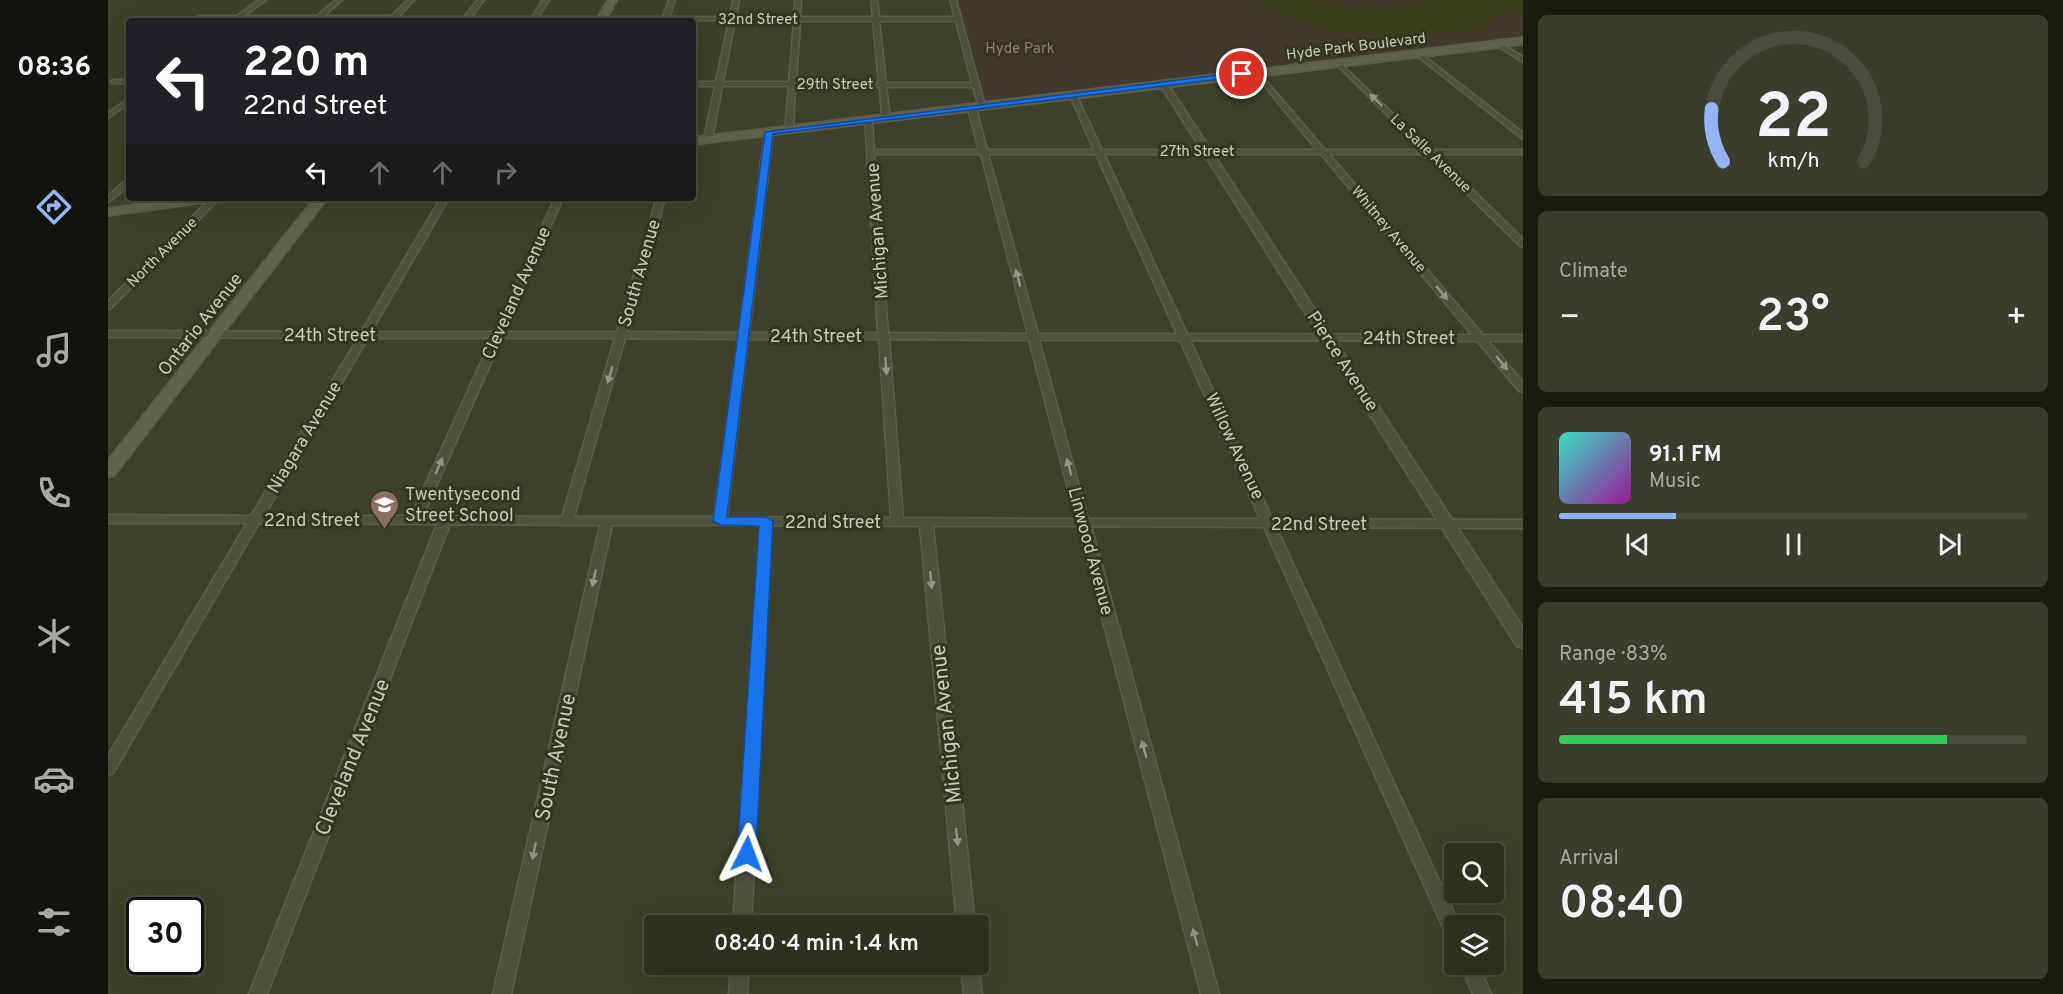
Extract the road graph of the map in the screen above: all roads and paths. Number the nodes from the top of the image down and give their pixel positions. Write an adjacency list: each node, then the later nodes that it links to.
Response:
1 (263, 0): 12 (street)
2 (339, 0): 13 (street)
3 (411, 0): 14 (street)
4 (481, 0): 15 (street)
5 (546, 0): 16 (street)
6 (612, 0): 17 (main road)
7 (672, 0): 18 (street)
8 (736, 0): 19 (street)
9 (798, 0): 20 (street)
10 (874, 0): 22 (street)
11 (953, 0): 23 (street, Linwood Avenue)
12 (240, 18)
13 (318, 18)
14 (393, 18)
15 (467, 18)
16 (534, 18)
17 (603, 18)
18 (667, 18)
19 (731, 19): 20 (street, 32nd Street); 21 (street, 32nd Street); 33 (street)
20 (796, 19): 22 (street, 32nd Street); 34 (street)
21 (696, 20)
22 (876, 20): 23 (street, 32nd Street); 36 (street)
23 (958, 20): 37 (street, Linwood Avenue)
24 (1523, 41): 25 (main road, Hyde Park Boulevard)
25 (1498, 44): 26 (main road, Hyde Park Boulevard); 27 (street)
26 (1418, 54): 28 (main road, Hyde Park Boulevard); 46 (street)
27 (1523, 60)
28 (1338, 63): 29 (main road, Hyde Park Boulevard); 54 (street, La Salle Avenue, one-way to 28)
29 (1252, 73): 35 (main road, Hyde Park Boulevard); 52 (street, Whitney Avenue)
30 (113, 82): 31 (street)
31 (126, 82)
32 (696, 84): 33 (street, 29th Street)
33 (717, 84): 34 (street, 29th Street); 47 (street)
34 (792, 84): 36 (street, 29th Street); 44 (street)
35 (1158, 84): 38 (main road, Hyde Park Boulevard); 51 (street, Pierce Avenue)
36 (883, 85): 37 (street, 29th Street); 42 (street)
37 (976, 85): 40 (street, Linwood Avenue)
38 (1067, 95): 40 (main road, Hyde Park Boulevard); 50 (street, Willow Avenue)
39 (126, 102): 41 (street)
40 (977, 107): 42 (main road, Hyde Park Boulevard); 49 (street, Linwood Avenue)
41 (108, 116)
42 (886, 117): 43 (main road, Hyde Park Boulevard)
43 (868, 120): 44 (main road, Hyde Park Boulevard); 53 (street, Michigan Avenue)
44 (789, 129): 45 (main road, Hyde Park Boulevard)
45 (769, 132): 47 (main road, Hyde Park Boulevard); 72 (street)
46 (1523, 137)
47 (708, 139): 48 (main road, Hyde Park Boulevard)
48 (696, 141)
49 (983, 151): 50 (street, 27th Street); 53 (street, 27th Street); 74 (street, Linwood Avenue, one-way to 49)
50 (1098, 151): 51 (street, 27th Street); 75 (street, Willow Avenue)
51 (1208, 151): 52 (street, 27th Street); 76 (street, Pierce Avenue)
52 (1323, 151): 54 (street, 27th Street); 77 (street, Whitney Avenue, one-way to 77)
53 (871, 152): 73 (street, Michigan Avenue)
54 (1429, 152): 55 (street, 27th Street); 65 (street, La Salle Avenue)
55 (1523, 152)
56 (126, 185): 57 (street)
57 (108, 200)
58 (189, 201): 64 (main road)
59 (213, 201): 66 (street, North Avenue)
60 (319, 201): 68 (main road, Ontario Avenue)
61 (443, 201): 69 (street, Niagara Avenue)
62 (558, 201): 70 (street, Cleveland Avenue)
63 (660, 201): 71 (street, South Avenue)
64 (108, 212)
65 (1523, 244)
66 (108, 306)
67 (108, 334): 68 (street, 24th Street)
68 (214, 335): 69 (street, 24th Street); 80 (main road, Ontario Avenue)
69 (364, 335): 70 (street, 24th Street); 83 (street, Niagara Avenue)
70 (497, 335): 71 (street, 24th Street); 82 (street, Cleveland Avenue, one-way to 70)
71 (622, 336): 72 (street, 24th Street); 85 (street, South Avenue, one-way to 85)
72 (744, 336): 73 (street, 24th Street); 87 (street)
73 (884, 336): 74 (street, 24th Street); 89 (street, Michigan Avenue, one-way to 89)
74 (1034, 337): 75 (street, 24th Street); 91 (street, Linwood Avenue, one-way to 74)
75 (1184, 337): 76 (street, 24th Street); 92 (street, Willow Avenue)
76 (1328, 337): 77 (street, 24th Street); 93 (street, Pierce Avenue)
77 (1480, 338): 78 (street, 24th Street); 79 (street, Whitney Avenue, one-way to 79)
78 (1523, 338)
79 (1523, 389)
80 (108, 472)
81 (108, 519): 83 (street, 22nd Street)
82 (416, 519): 83 (street, 22nd Street); 84 (street, 22nd Street)
83 (254, 520): 96 (street, Niagara Avenue)
84 (445, 520): 85 (street, 22nd Street); 103 (street, Cleveland Avenue)
85 (567, 521): 86 (street, 22nd Street)
86 (607, 521): 87 (street, 22nd Street); 104 (street, South Avenue, one-way to 104)
87 (720, 521): 88 (street, 22nd Street)
88 (766, 521): 89 (street, 22nd Street); 97 (street)
89 (897, 522): 90 (street, 22nd Street)
90 (926, 522): 91 (street, 22nd Street); 98 (street, Michigan Avenue, one-way to 98)
91 (1084, 523): 92 (street, 22nd Street); 107 (street, Linwood Avenue, one-way to 91)
92 (1270, 524): 93 (street, 22nd Street); 99 (street, Willow Avenue)
93 (1447, 524): 94 (street, 22nd Street); 95 (street, Pierce Avenue)
94 (1523, 524)
95 (1523, 642)
96 (108, 769)
97 (743, 915)
98 (965, 915)
99 (1446, 915)
100 (739, 975): 105 (street)
101 (971, 975): 106 (street)
102 (1474, 975): 108 (street)
103 (258, 994)
104 (502, 994)
105 (738, 994)
106 (973, 994)
107 (1210, 994)
108 (1482, 994)

